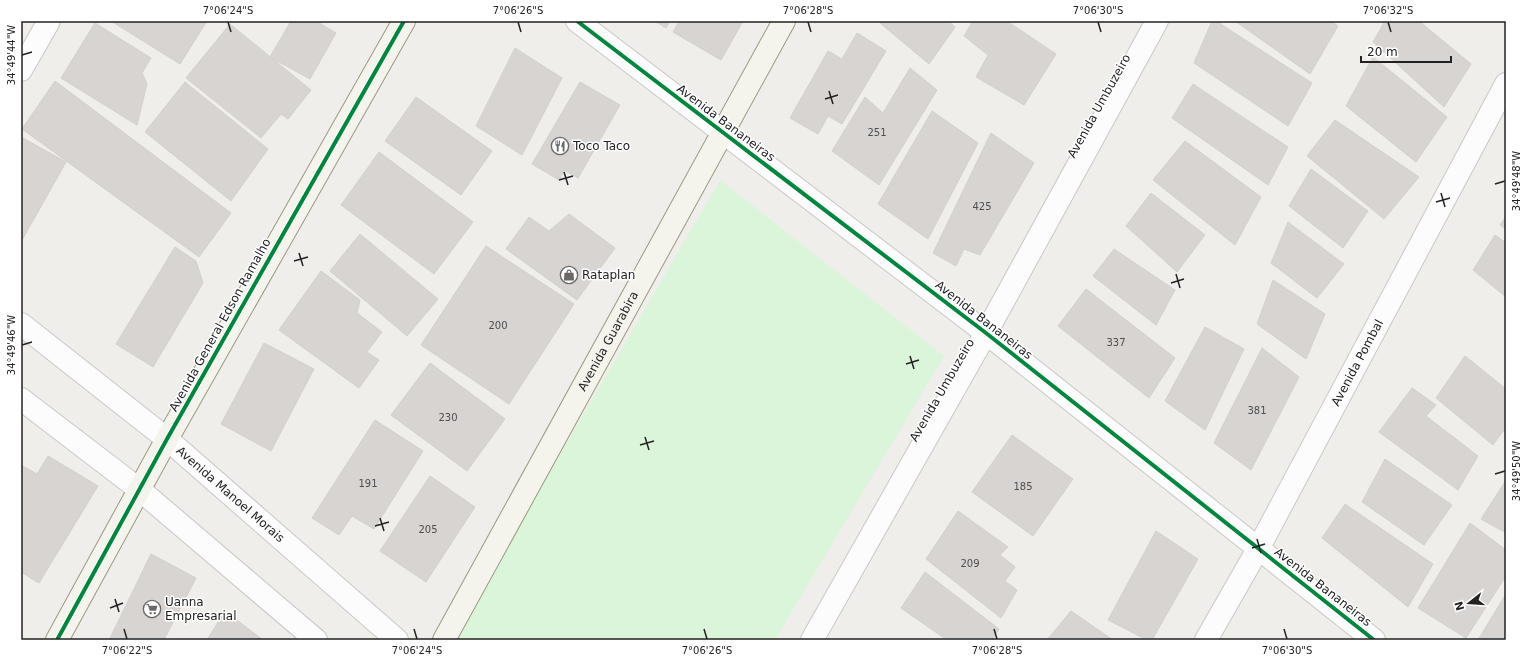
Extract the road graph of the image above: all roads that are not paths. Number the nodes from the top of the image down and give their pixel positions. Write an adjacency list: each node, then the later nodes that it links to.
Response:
1 (49, 21): 6 (street)
2 (404, 21): 12 (main road, Avenida General Edson Ramalho)
3 (577, 21): 8 (street, Avenida Bananeiras)
4 (784, 21): 8 (main road, Avenida Guarabira)
5 (1157, 21): 10 (street, Avenida Umbuzeiro)
6 (21, 70)
7 (1506, 84): 14 (street, Avenida Pombal)
8 (722, 133): 10 (street, Avenida Bananeiras); 18 (main road, Avenida Guarabira)
9 (21, 324): 12 (street, Avenida Manoel Morais)
10 (986, 333): 14 (street, Avenida Bananeiras); 19 (street, Avenida Umbuzeiro)
11 (21, 399): 13 (street)
12 (167, 439): 13 (main road, Avenida General Edson Ramalho); 17 (street, Avenida Manoel Morais)
13 (140, 490): 15 (main road, Avenida General Edson Ramalho); 16 (street)
14 (1258, 550): 20 (street, Avenida Pombal); 21 (street, Avenida Bananeiras)
15 (57, 640)
16 (316, 640)
17 (397, 640)
18 (444, 640)
19 (812, 640)
20 (1206, 640)
21 (1374, 640)

